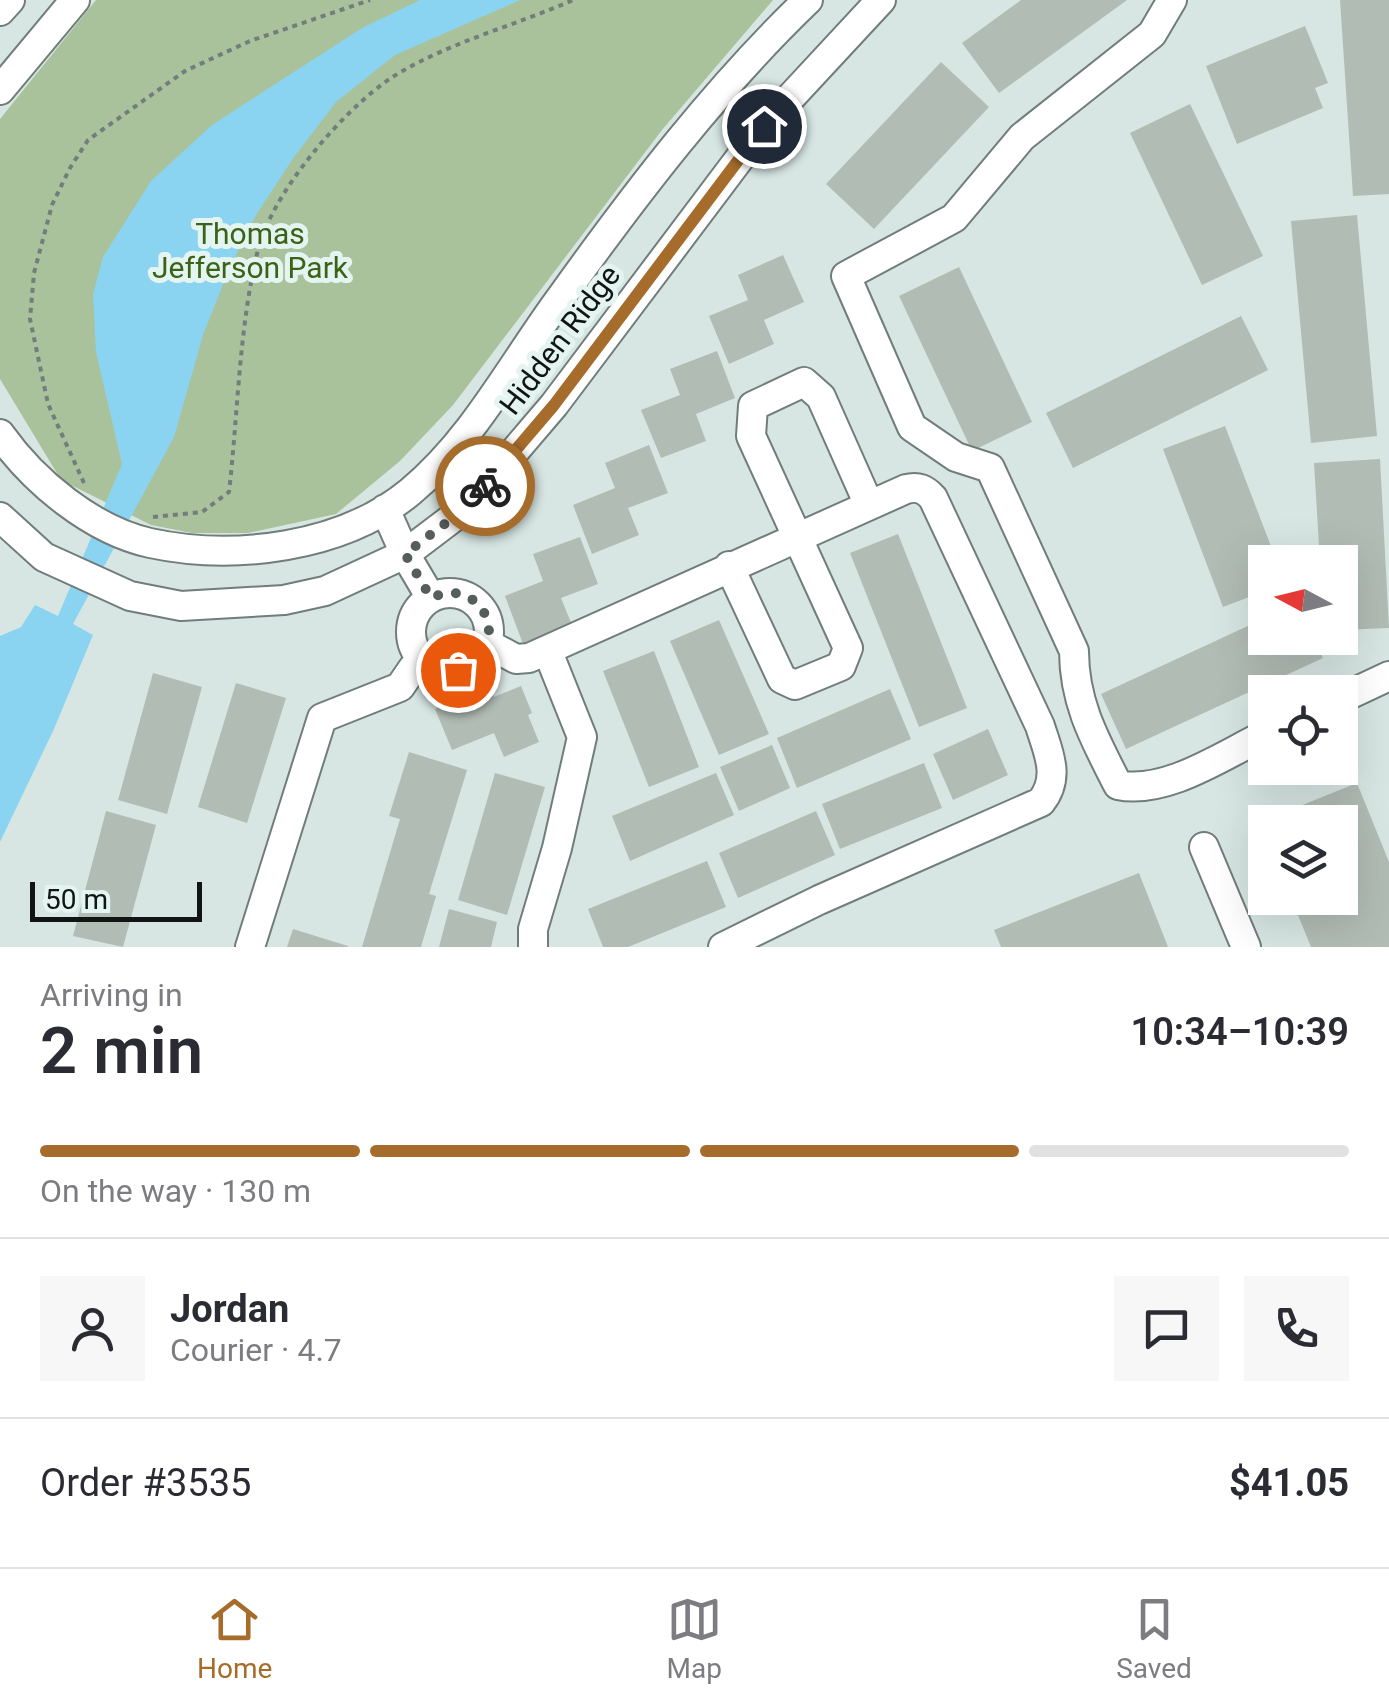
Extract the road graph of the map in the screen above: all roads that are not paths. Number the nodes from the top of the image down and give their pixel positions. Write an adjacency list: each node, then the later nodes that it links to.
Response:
1 (10, 0): 6 (street)
2 (75, 0): 7 (street)
3 (808, 0): 10 (street, Hidden Ridge)
4 (881, 0): 13 (street, Hidden Ridge)
5 (1172, 0): 21 (street)
6 (0, 11)
7 (0, 90)
8 (0, 434): 10 (street, Hidden Ridge)
9 (869, 505): 12 (street); 12 (street); 25 (street)
10 (385, 509): 13 (street)
11 (0, 517): 13 (street, Hidden Ridge)
12 (795, 537): 14 (street); 14 (street)
13 (405, 554): 15 (street)
14 (730, 566): 17 (street)
15 (431, 598): 16 (street); 18 (street)
16 (488, 644): 17 (street); 18 (street)
17 (548, 652): 24 (street)
18 (423, 660): 23 (street)
19 (1389, 676): 20 (street)
20 (1358, 691)
21 (1248, 743)
22 (1204, 847): 26 (street)
23 (250, 947)
24 (534, 947)
25 (723, 947)
26 (1246, 947)

